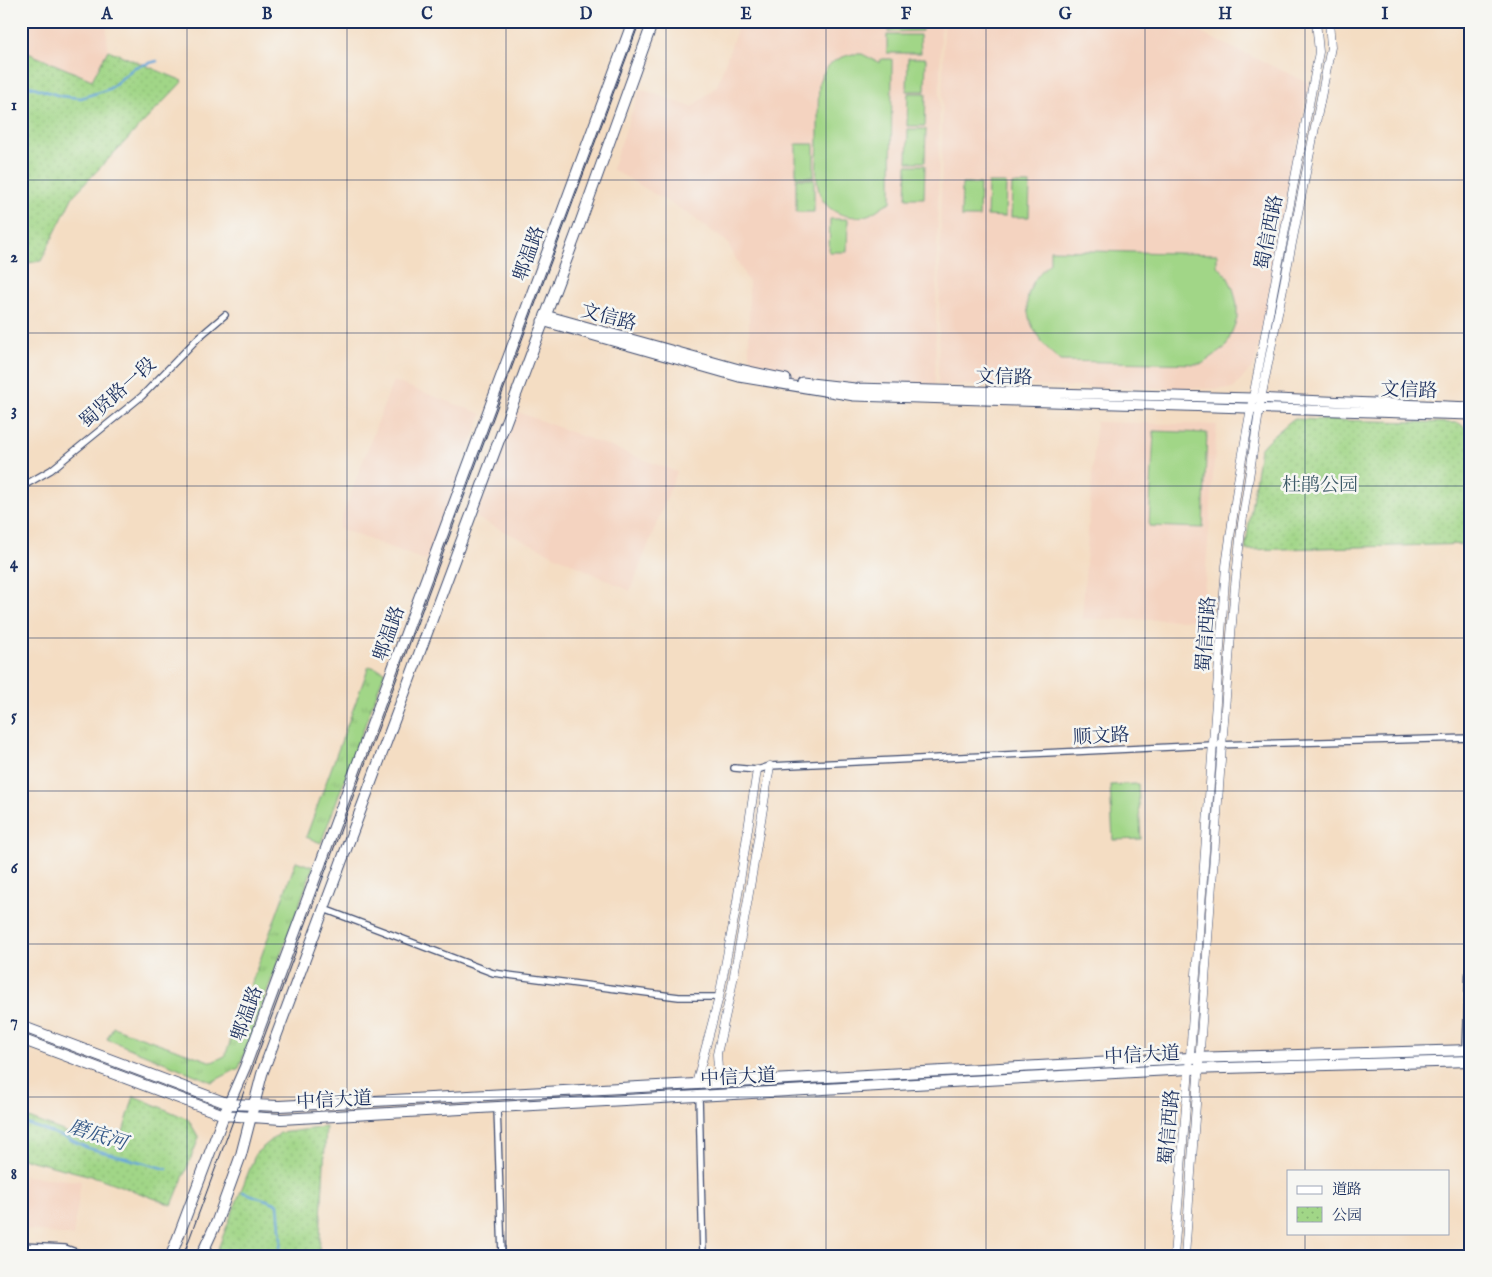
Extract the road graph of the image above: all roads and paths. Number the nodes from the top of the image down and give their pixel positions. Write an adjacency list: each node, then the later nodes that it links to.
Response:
1 (633, 21): 29 (main road, 郫温路)
2 (653, 21): 6 (main road, 郫温路)
3 (1316, 21): 7 (street, 蜀信西路)
4 (1329, 21): 7 (street, 蜀信西路)
5 (225, 314): 10 (street, 蜀贤路一段)
6 (544, 318): 7 (main road); 18 (main road, 郫温路)
7 (1256, 404): 8 (main road, 文信路); 9 (main road); 12 (street, 蜀信西路); 13 (street, 蜀信西路)
8 (1471, 407)
9 (1471, 415)
10 (22, 485)
11 (1471, 738): 13 (street, 顺文路)
12 (1213, 745): 13 (street, 顺文路); 14 (street, 顺文路); 23 (street, 蜀信西路)
13 (1222, 746): 23 (street, 蜀信西路)
14 (770, 766): 16 (street, 顺文路); 26 (street)
15 (734, 768): 16 (street, 顺文路)
16 (757, 770): 19 (street)
17 (1471, 908): 22 (street)
18 (324, 909): 19 (street); 30 (main road, 郫温路)
19 (719, 997): 27 (street)
20 (21, 1026): 29 (main road, 中信大道)
21 (21, 1039): 32 (main road, 中信大道)
22 (1468, 1051): 23 (main road, 中信大道)
23 (1194, 1058): 25 (street, 蜀信西路); 26 (main road, 中信大道)
24 (1471, 1061): 25 (main road, 中信大道)
25 (1194, 1069): 28 (main road, 中信大道); 40 (street, 蜀信西路); 41 (street, 蜀信西路)
26 (718, 1083): 27 (main road, 中信大道)
27 (696, 1084): 30 (main road, 中信大道)
28 (699, 1096): 31 (main road, 中信大道); 39 (street)
29 (229, 1104): 30 (main road, 中信大道); 32 (main road, 郫温路)
30 (253, 1105): 33 (main road, 郫温路)
31 (497, 1107): 33 (main road, 中信大道); 38 (street)
32 (224, 1115): 33 (main road, 中信大道); 36 (main road, 郫温路)
33 (250, 1117): 37 (main road, 郫温路)
34 (21, 1246): 35 (street)
35 (86, 1256)
36 (171, 1256)
37 (201, 1256)
38 (502, 1256)
39 (703, 1256)
40 (1174, 1256)
41 (1185, 1256)

